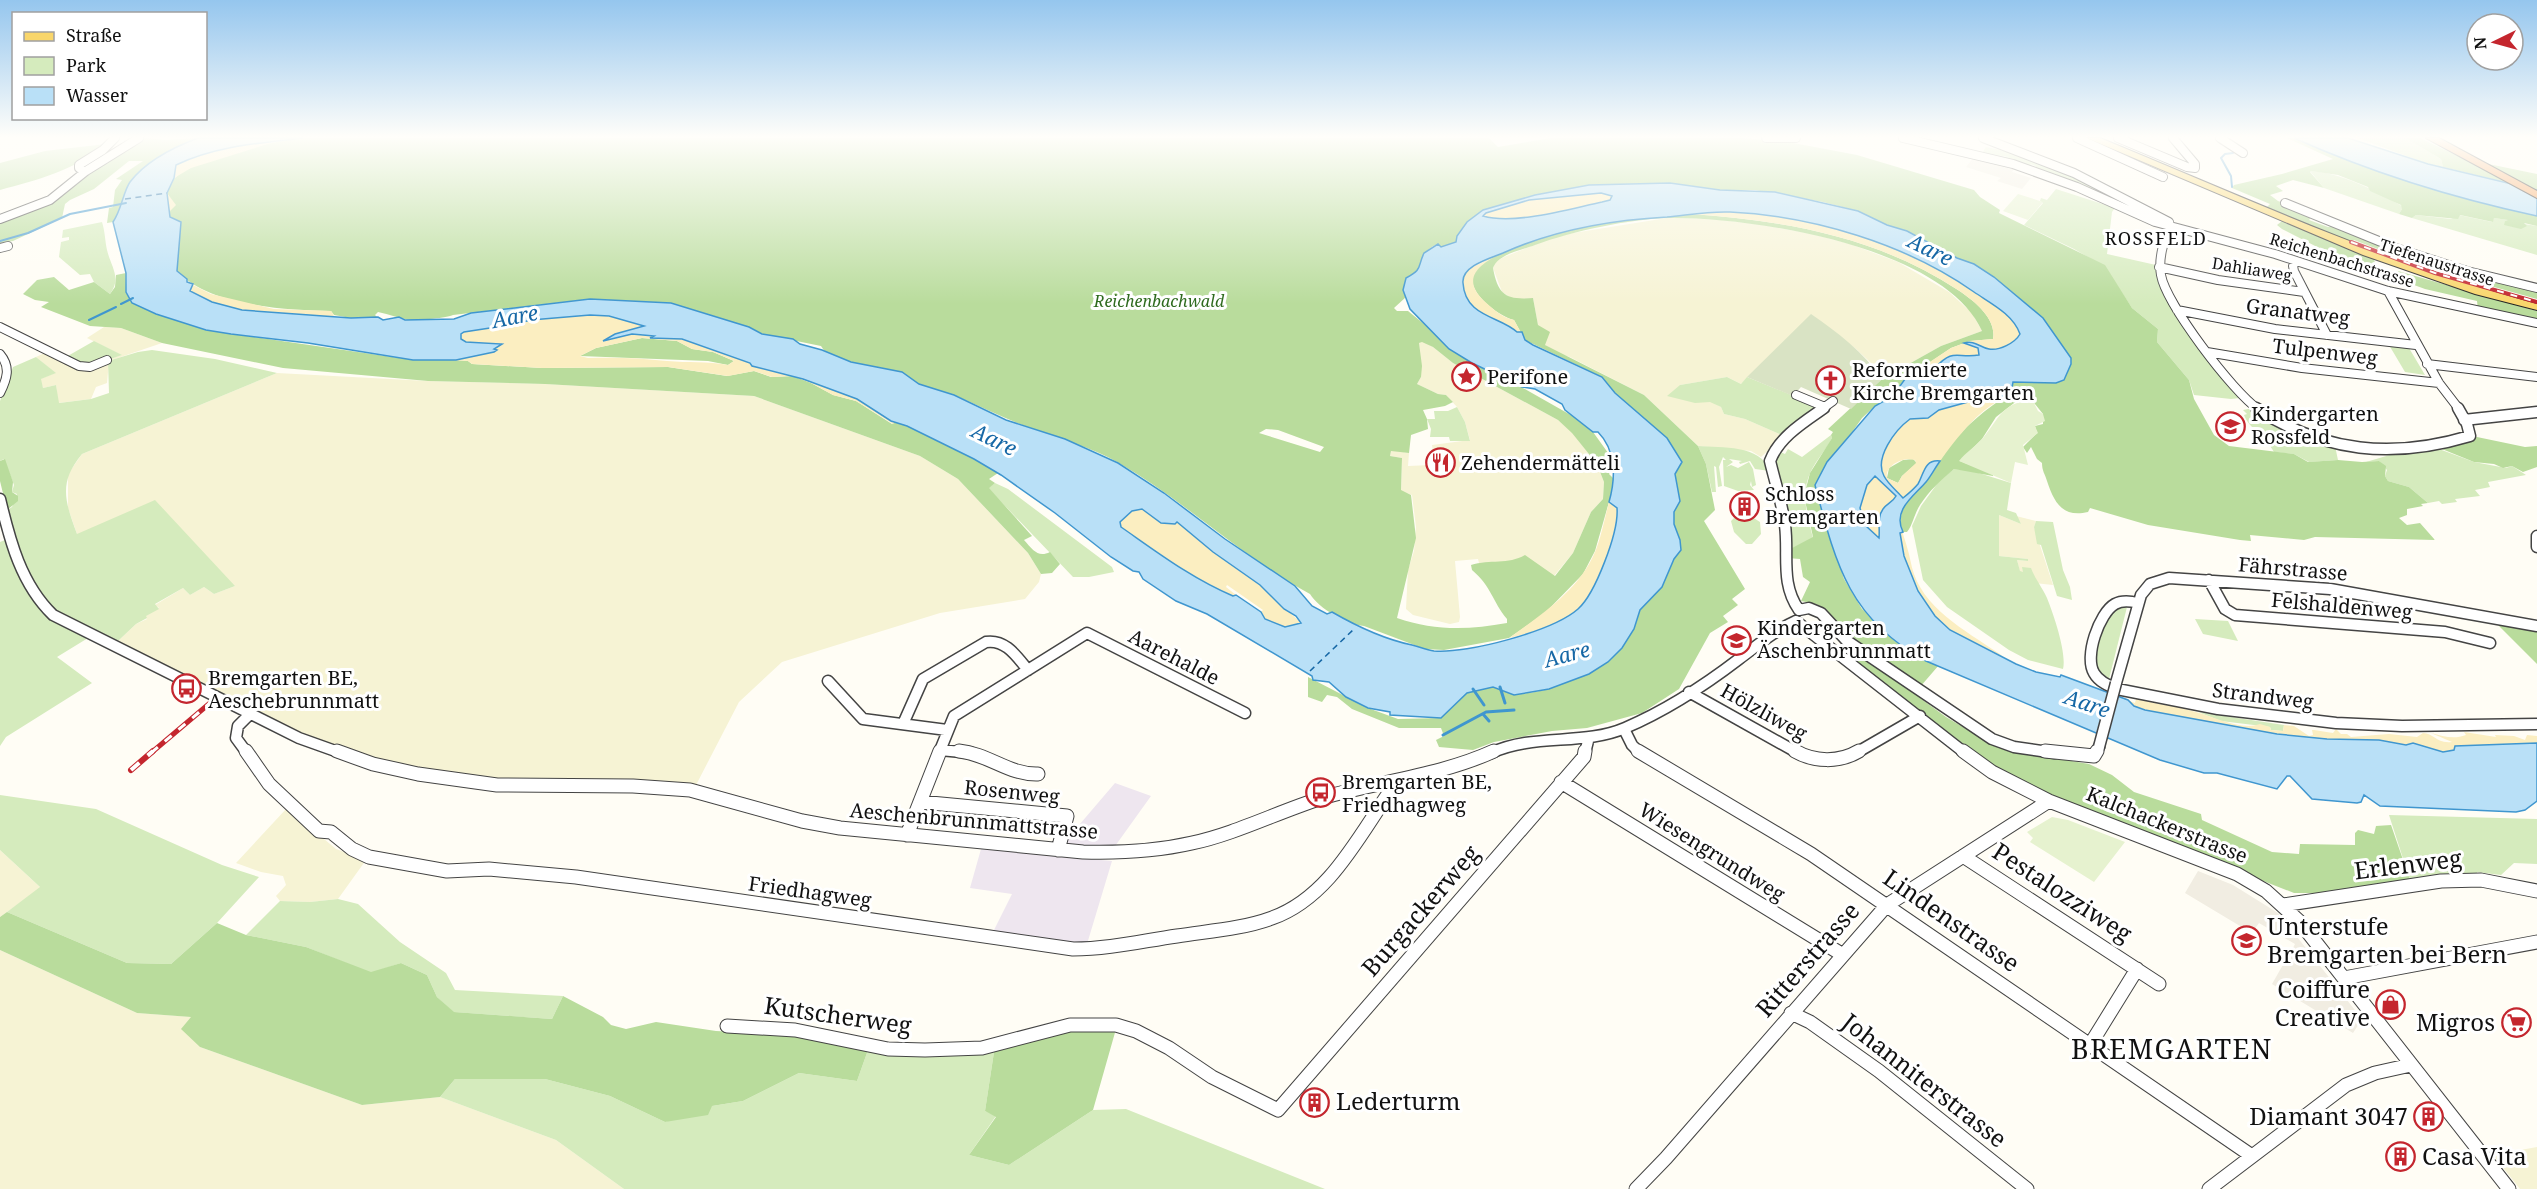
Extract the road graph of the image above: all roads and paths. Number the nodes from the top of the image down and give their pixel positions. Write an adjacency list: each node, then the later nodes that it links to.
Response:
1 (58, 193): 7 (street)
2 (2088, 193): 8 (street, Reichenbachstrasse)
3 (2115, 193): 8 (street)
4 (2222, 193): 9 (main road, Tiefenaustrasse)
5 (2231, 193): 9 (main road, Tiefenaustrasse)
6 (2285, 203): 12 (street)
7 (0, 219)
8 (2170, 225): 10 (street, Reichenbachstrasse); 11 (street)
9 (2329, 239): 15 (main road, Tiefenaustrasse)
10 (2296, 261): 13 (street, Reichenbachstrasse); 14 (street, Dahliaweg)
11 (2159, 267): 14 (street, Dahliaweg); 16 (street)
12 (2537, 288)
13 (2388, 291): 17 (street, Reichenbachstrasse); 20 (street)
14 (2304, 292): 19 (street, Dahliaweg)
15 (2537, 307)
16 (2177, 310): 19 (street, Granatweg); 21 (street)
17 (2537, 323)
18 (0, 327): 23 (street)
19 (2327, 335): 20 (street, Granatweg)
20 (2416, 345): 24 (street)
21 (2207, 351): 26 (street, Tulpenweg); 30 (street)
22 (0, 354): 27 (street)
23 (107, 360)
24 (2427, 364): 25 (street); 26 (street)
25 (2537, 377)
26 (2439, 383): 30 (street)
27 (0, 393)
28 (1796, 395): 36 (street)
29 (2537, 412): 30 (street)
30 (2464, 420)
31 (0, 498): 43 (street, Aeschenbrunnmattstrasse)
32 (2537, 536): 33 (street)
33 (2537, 547)
34 (2209, 580): 35 (street, Fährstrasse); 37 (street, Fährstrasse); 38 (street, Felshaldenweg)
35 (2138, 603): 36 (street, Fährstrasse, bridge); 46 (street, Strandweg)
36 (1798, 616): 41 (street, Aeschenbrunnmattstrasse); 44 (street, Kalchackerstrasse)
37 (2537, 626)
38 (2490, 643)
39 (1028, 670): 42 (street, Aarehalde); 45 (street); 48 (street)
40 (828, 681): 45 (street)
41 (1689, 692): 44 (street, Hölzliweg); 47 (street, Aeschenbrunnmattstrasse)
42 (1245, 713)
43 (250, 714): 53 (street, Friedhagweg); 56 (street, Aeschenbrunnmattstrasse)
44 (1920, 716): 54 (street, Kalchackerstrasse)
45 (903, 724): 48 (street)
46 (2537, 724)
47 (1624, 729): 49 (street, Aeschenbrunnmattstrasse); 60 (street, Lindenstrasse)
48 (947, 730): 50 (street)
49 (1589, 737): 52 (street, Burgackerweg); 53 (street, Aeschenbrunnmattstrasse)
50 (940, 750): 51 (street); 55 (street)
51 (1038, 774)
52 (1561, 782): 63 (street, Wiesengrundweg); 71 (street, Burgackerweg)
53 (1389, 783): 57 (street, Aeschenbrunnmattstrasse)
54 (2049, 801): 58 (street, Ritterstrasse); 61 (street, Kalchackerstrasse)
55 (920, 802): 56 (street); 57 (street, Rosenweg)
56 (908, 835): 57 (street, Aeschenbrunnmattstrasse)
57 (1058, 850)
58 (1963, 856): 60 (street, Ritterstrasse); 64 (street, Pestalozziweg)
59 (2537, 891): 61 (street, Erlenweg)
60 (1887, 905): 63 (street, Ritterstrasse); 69 (street, Lindenstrasse)
61 (2283, 905): 65 (street, Kalchackerstrasse)
62 (2537, 942): 65 (street)
63 (1843, 955): 67 (street, Ritterstrasse)
64 (2137, 969): 66 (street, Pestalozziweg); 69 (street, Pestalozziweg)
65 (2344, 978): 70 (street, Kalchackerstrasse)
66 (2159, 984)
67 (1791, 1013): 73 (street, Ritterstrasse); 74 (street, Johanniterstrasse)
68 (727, 1026): 71 (street, Kutscherweg)
69 (2090, 1045): 72 (street, Lindenstrasse)
70 (2411, 1065): 72 (street); 76 (street, Kalchackerstrasse)
71 (1278, 1110)
72 (2252, 1156): 75 (street)
73 (1636, 1189)
74 (2027, 1189)
75 (2209, 1189)
76 (2509, 1189)

